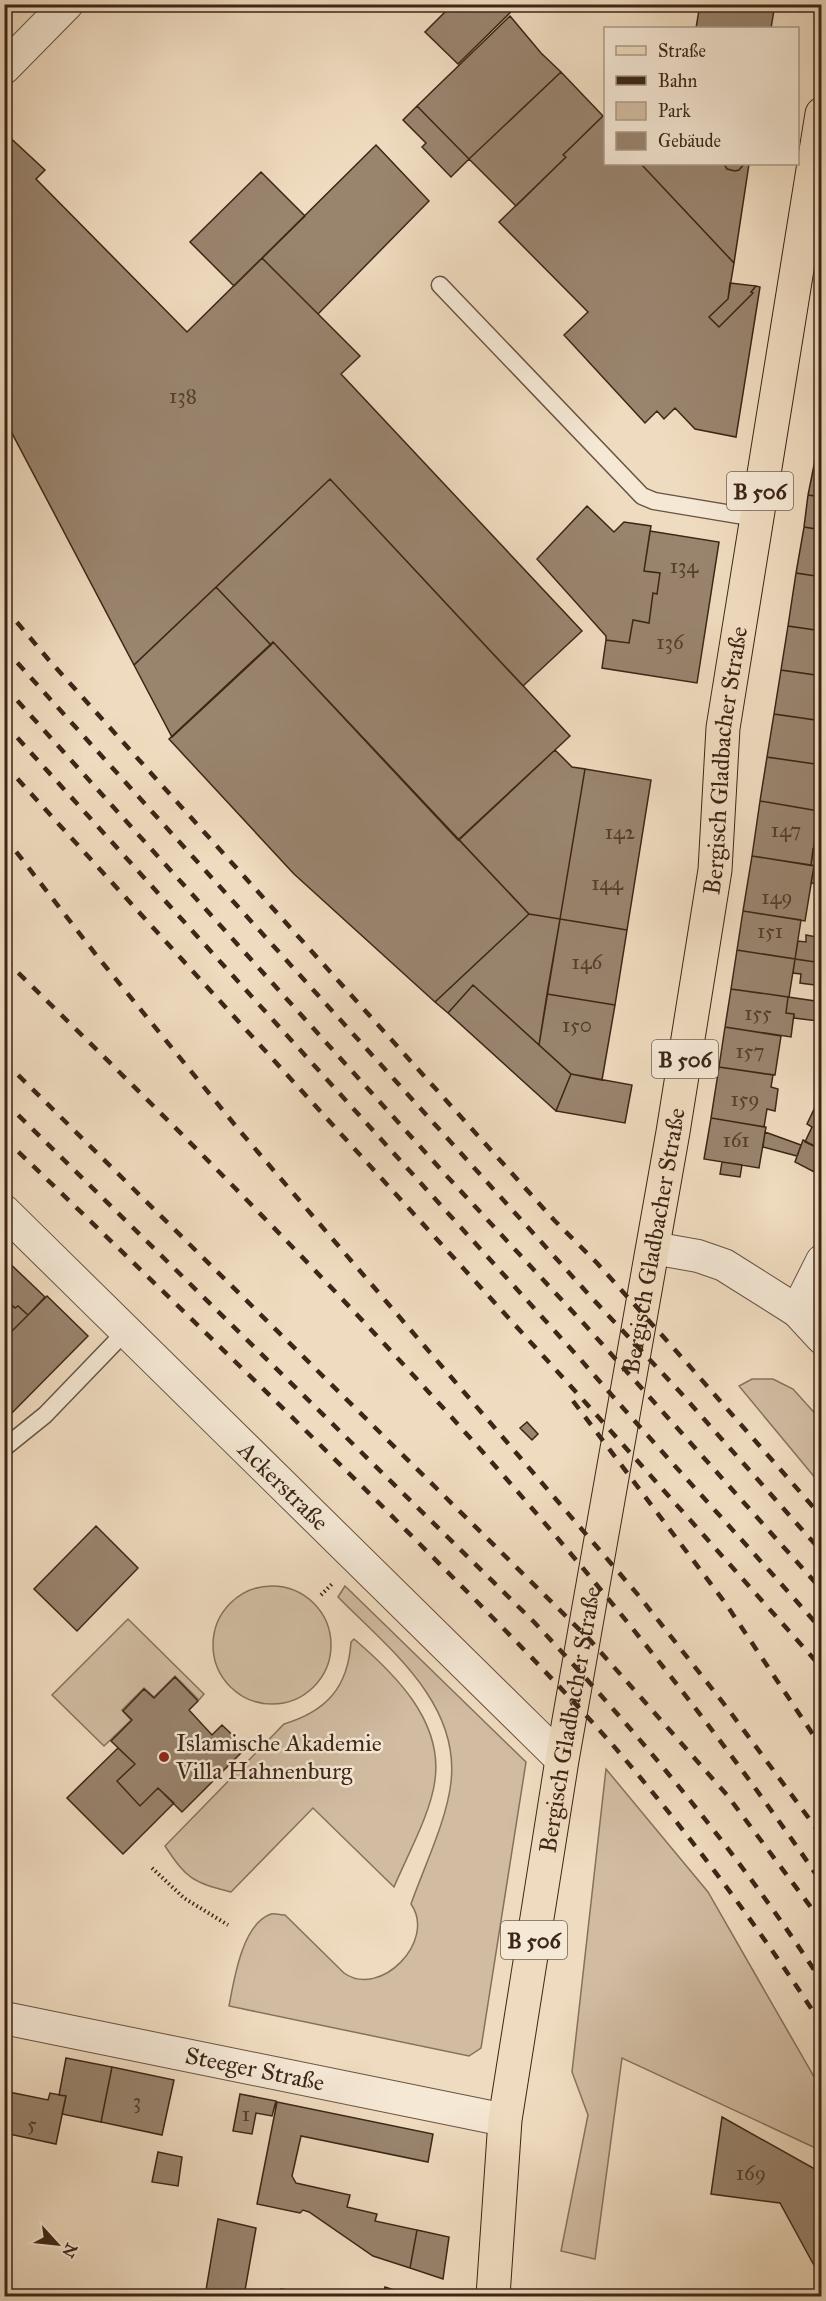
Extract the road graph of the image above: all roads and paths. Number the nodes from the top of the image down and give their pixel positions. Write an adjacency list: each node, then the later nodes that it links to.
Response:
1 (67, 4): 2 (street)
2 (4, 68)
3 (822, 114): 5 (main road, Bergisch Gladbacher Straße / B 506)
4 (440, 285): 5 (lane)
5 (756, 518): 7 (main road, Bergisch Gladbacher Straße / B 506)
6 (4, 1211): 10 (street, Ackerstraße)
7 (653, 1248): 9 (street); 13 (main road, Bergisch Gladbacher Straße / B 506)
8 (822, 1262): 9 (street)
9 (797, 1311): 11 (street)
10 (126, 1331): 12 (lane); 13 (street, Ackerstraße)
11 (822, 1338)
12 (4, 1448)
13 (562, 1760): 17 (main road, Bergisch Gladbacher Straße / B 506)
14 (152, 1868): 15 (path)
15 (228, 1925)
16 (4, 2018): 17 (street, Steeger Straße)
17 (506, 2120): 18 (main road, Bergisch Gladbacher Straße / B 506)
18 (493, 2296)

